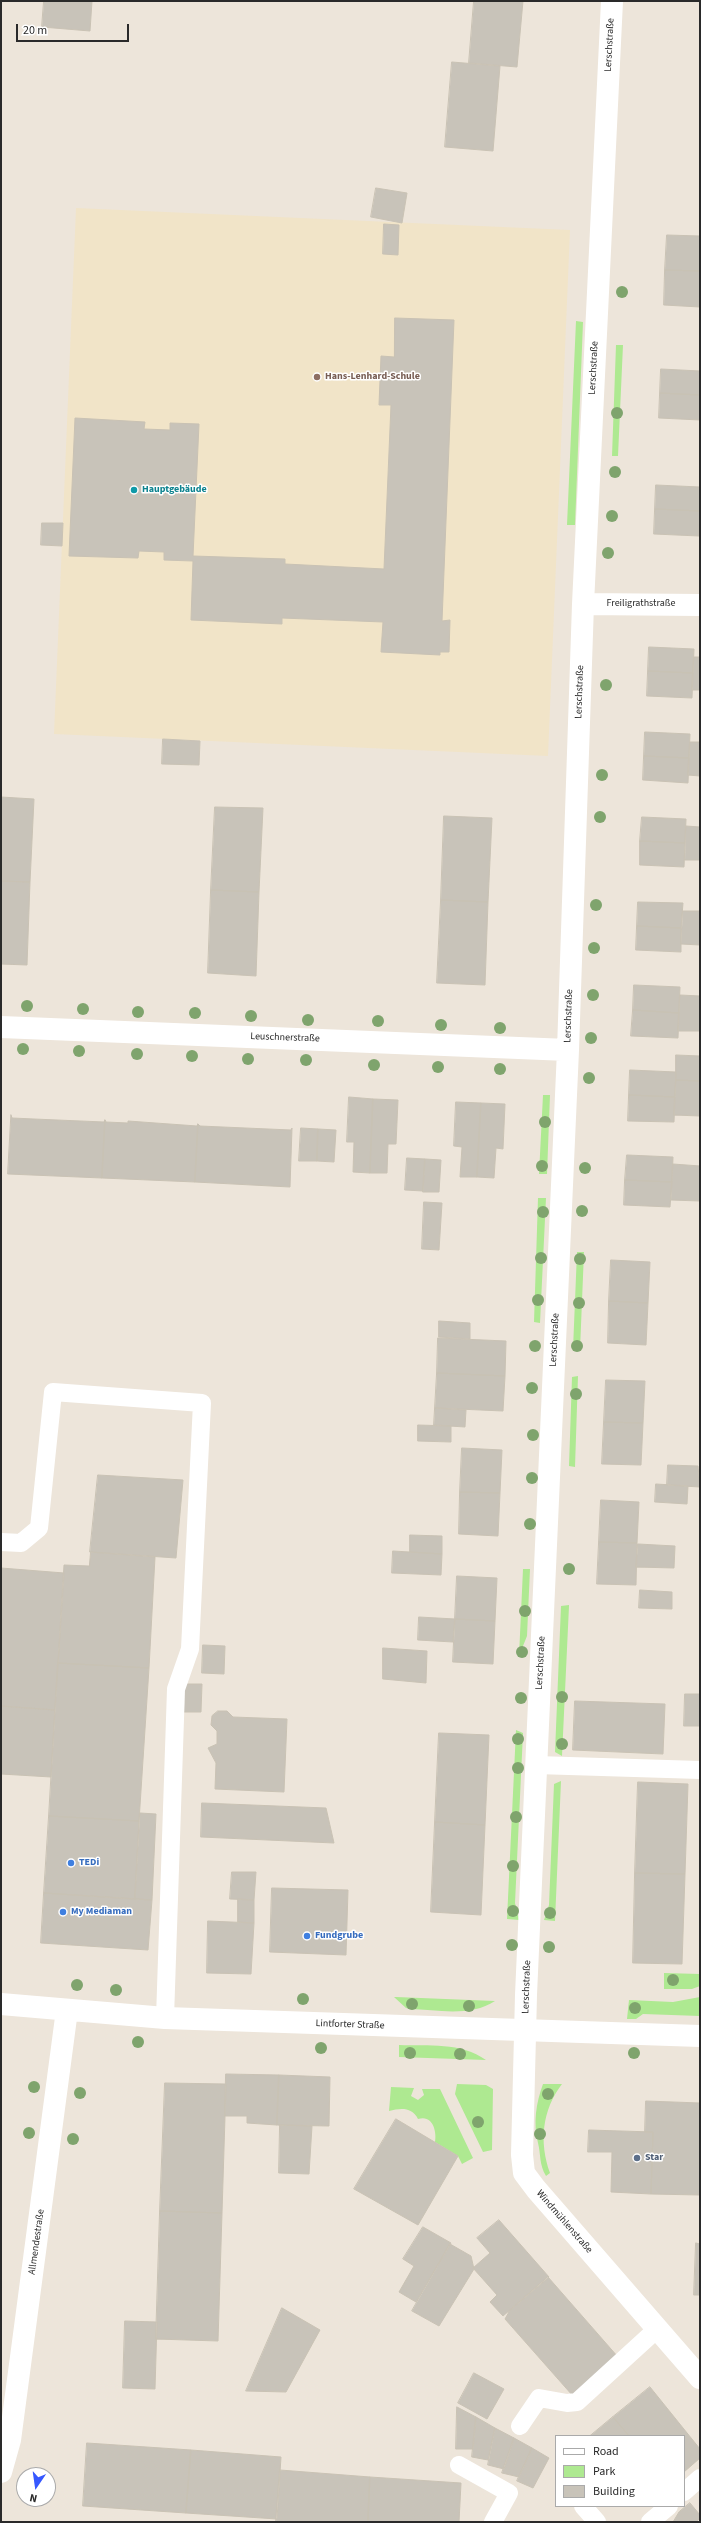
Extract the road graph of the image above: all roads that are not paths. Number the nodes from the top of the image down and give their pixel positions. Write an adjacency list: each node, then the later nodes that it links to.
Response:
1 (612, 1): 2 (street, Lerschstraße)
2 (583, 604): 3 (street, Freiligrathstraße); 5 (street, Lerschstraße)
3 (700, 605)
4 (1, 1027): 5 (street, Leuschnerstraße)
5 (568, 1050): 7 (street, Lerschstraße)
6 (1, 1542): 11 (lane)
7 (536, 1765): 8 (lane); 12 (street, Lerschstraße)
8 (700, 1770)
9 (1, 2004): 10 (street, Lintforter Straße)
10 (67, 2010): 11 (street, Lintforter Straße); 18 (street, Allmendestraße)
11 (165, 2018): 12 (street, Lintforter Straße)
12 (525, 2031): 13 (street, Lintforter Straße); 14 (street, Windmühlenstraße)
13 (700, 2036)
14 (657, 2329): 15 (street, Windmühlenstraße); 16 (lane)
15 (700, 2378)
16 (520, 2426)
17 (460, 2466): 23 (lane)
18 (1, 2472)
19 (700, 2478): 20 (lane)
20 (685, 2491)
21 (584, 2507): 24 (lane)
22 (667, 2507): 25 (lane)
23 (493, 2522)
24 (597, 2522)
25 (650, 2522)

